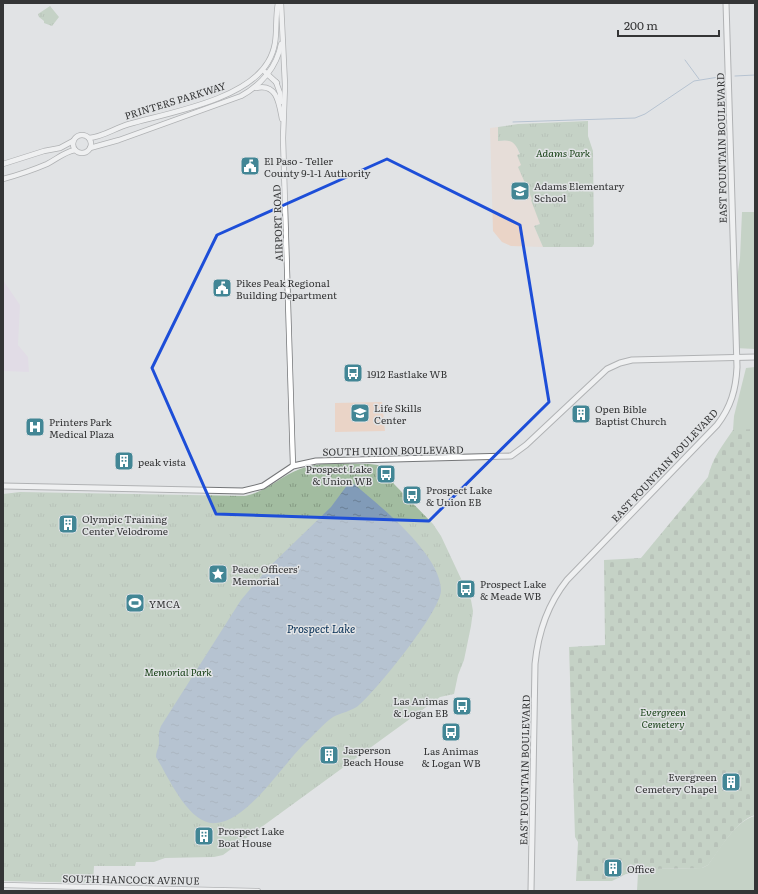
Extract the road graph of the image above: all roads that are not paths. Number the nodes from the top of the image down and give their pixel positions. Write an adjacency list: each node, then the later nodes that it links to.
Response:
1 (279, 3): 3 (main road, AIRPORT ROAD); 4 (main road, PRINTERS PARKWAY)
2 (726, 3): 17 (main road, EAST FOUNTAIN BOULEVARD)
3 (283, 36): 5 (main road, PRINTERS PARKWAY); 8 (main road, AIRPORT ROAD)
4 (262, 70): 5 (main road); 11 (main road, PRINTERS PARKWAY)
5 (267, 74): 6 (main road); 7 (main road, PRINTERS PARKWAY)
6 (276, 82): 8 (main road); 9 (main road)
7 (254, 88): 9 (main road); 14 (main road, PRINTERS PARKWAY)
8 (284, 90): 10 (main road, AIRPORT ROAD)
9 (281, 114): 10 (main road)
10 (283, 128): 19 (main road, AIRPORT ROAD)
11 (88, 138): 12 (main road); 14 (main road)
12 (74, 139): 13 (main road); 15 (main road)
13 (75, 150): 14 (main road); 16 (main road)
14 (88, 150)
15 (3, 164)
16 (3, 179)
17 (736, 357): 18 (main road, SOUTH UNION BOULEVARD); 19 (main road, SOUTH UNION BOULEVARD); 24 (main road, EAST FOUNTAIN BOULEVARD)
18 (755, 357)
19 (293, 466): 20 (main road, SOUTH UNION BOULEVARD)
20 (3, 486)
21 (3, 885): 22 (main road, SOUTH HANCOCK AVENUE)
22 (166, 890): 23 (main road, SOUTH HANCOCK AVENUE)
23 (258, 891)
24 (531, 891)

